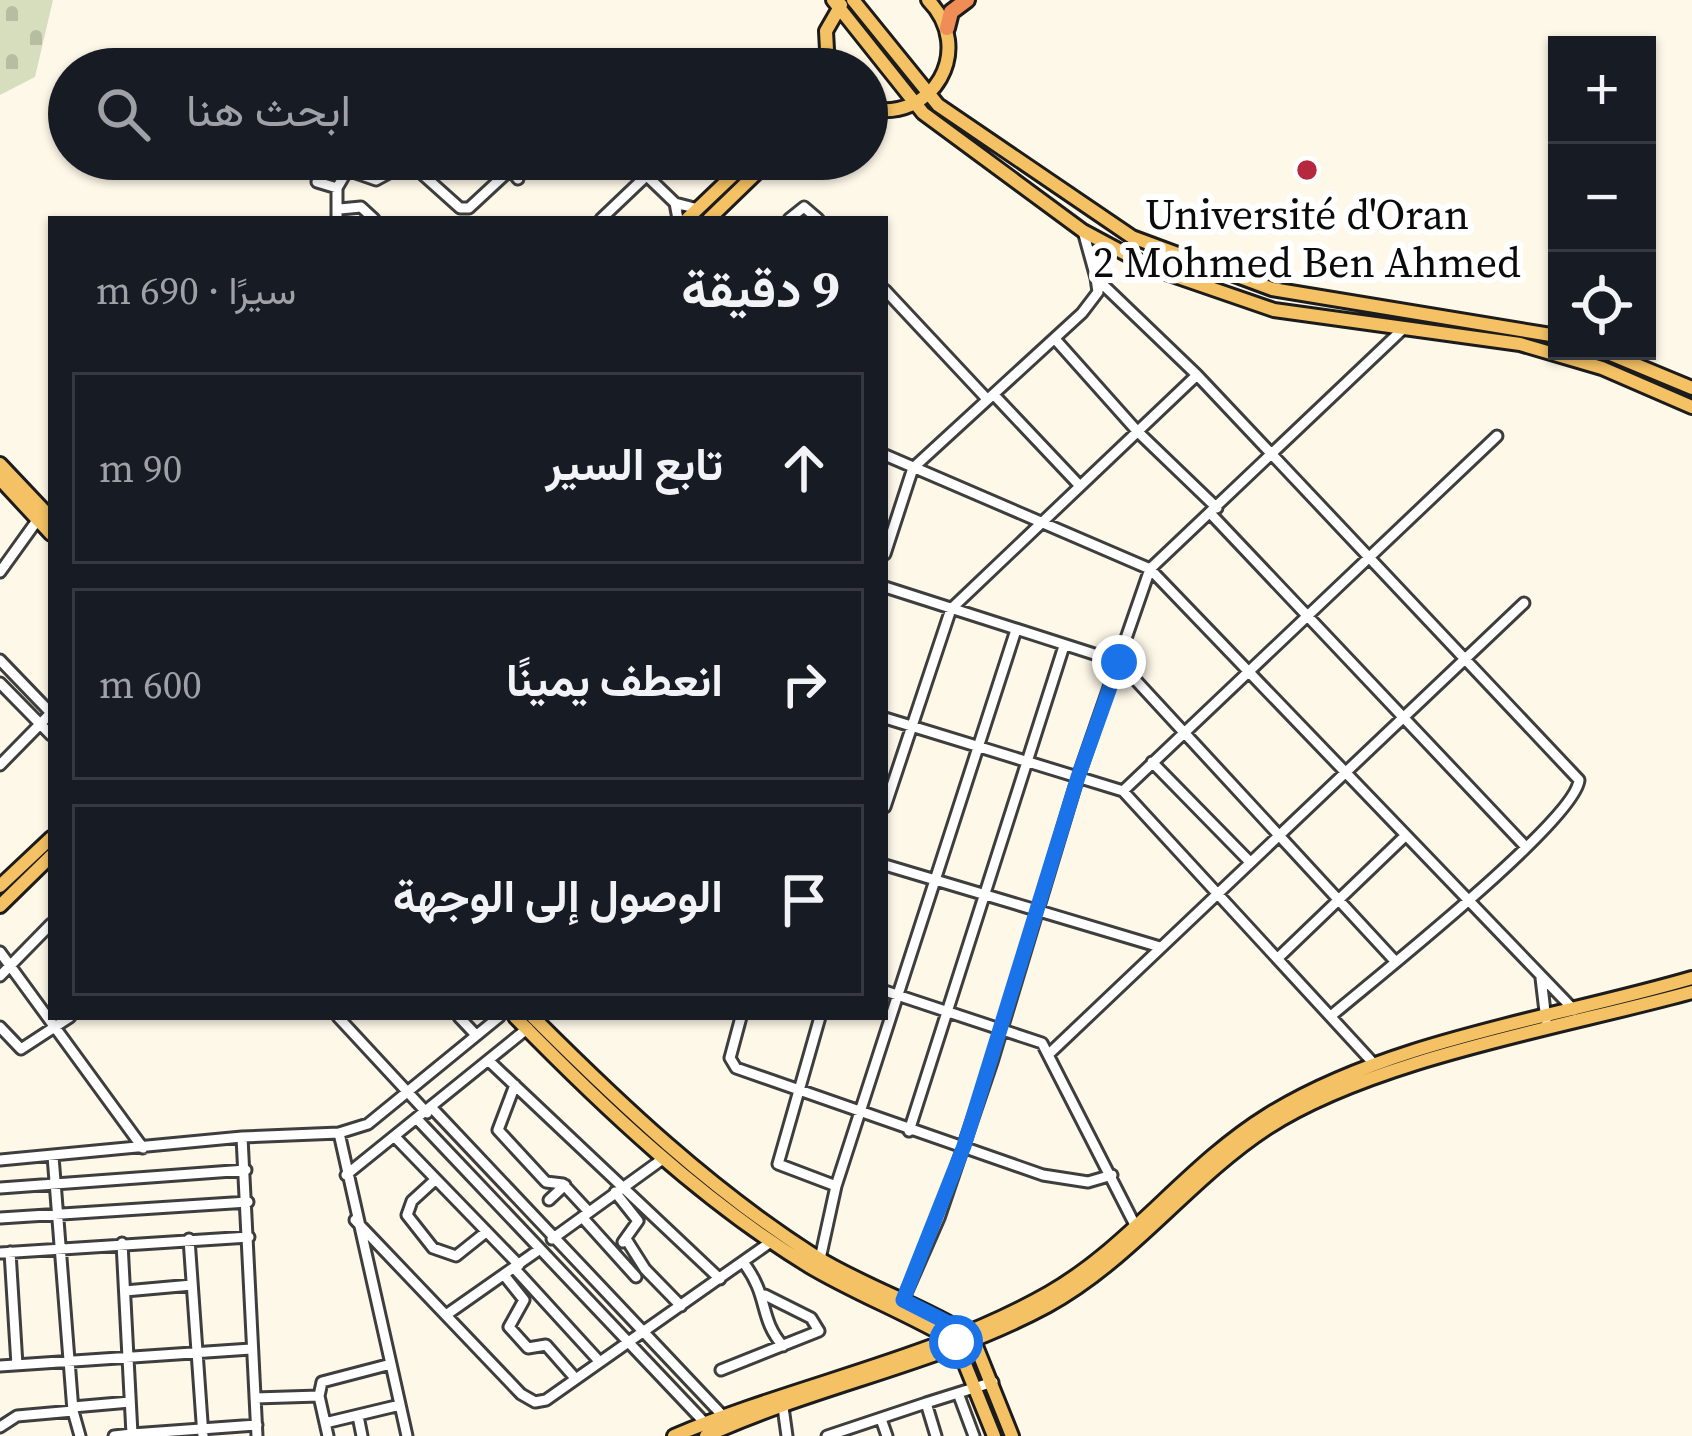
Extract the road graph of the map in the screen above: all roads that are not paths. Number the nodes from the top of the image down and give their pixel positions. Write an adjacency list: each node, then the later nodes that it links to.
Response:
1 (928, 0): 4 (main road)
2 (967, 0): 4 (highway)
3 (843, 2): 5 (main road); 6 (main road); 7 (main road)
4 (947, 28): 10 (main road)
5 (827, 48)
6 (875, 48)
7 (886, 48)
8 (888, 51): 10 (main road)
9 (888, 66): 11 (main road)
10 (929, 95): 11 (main road); 33 (main road)
11 (915, 105): 12 (main road); 28 (main road)
12 (888, 111)
13 (344, 180): 21 (street)
14 (431, 180): 15 (street)
15 (506, 180)
16 (643, 180): 25 (street)
17 (651, 180): 22 (street)
18 (731, 180): 27 (main road)
19 (744, 180): 27 (main road)
20 (317, 182): 21 (street)
21 (338, 188): 23 (street)
22 (676, 203): 26 (street); 27 (street)
23 (339, 214): 24 (street)
24 (370, 216)
25 (604, 216)
26 (678, 216)
27 (698, 216)
28 (1083, 231): 29 (main road); 30 (street)
29 (1107, 245): 30 (street); 32 (main road)
30 (1096, 278): 34 (street); 36 (street)
31 (888, 293): 38 (street)
32 (1402, 328): 39 (main road); 43 (street)
33 (1548, 335)
34 (1055, 339): 38 (street); 40 (street)
35 (1625, 360): 37 (main road)
36 (1197, 376): 40 (street); 43 (street)
37 (1692, 388)
38 (991, 398): 45 (street); 47 (street)
39 (1692, 407)
40 (1137, 431): 47 (street); 48 (street)
41 (1497, 436): 53 (street)
42 (888, 456): 45 (street)
43 (1270, 458): 48 (street); 53 (street)
44 (0, 464): 49 (main road)
45 (913, 468): 50 (street); 51 (street)
46 (0, 479): 49 (main road)
47 (1080, 486): 50 (street)
48 (1214, 511): 55 (street); 60 (street)
49 (44, 516): 54 (street)
50 (1041, 520): 55 (street); 59 (street)
51 (888, 545)
52 (0, 548): 54 (street)
53 (1371, 556): 60 (street); 63 (street)
54 (9, 557): 56 (street)
55 (1150, 569): 65 (street); 66 (street)
56 (0, 572)
57 (888, 588): 59 (street)
58 (1524, 603): 63 (street)
59 (950, 609): 61 (street); 73 (street)
60 (1307, 613): 66 (street); 70 (street)
61 (1016, 630): 62 (street); 76 (street)
62 (1064, 646): 65 (street); 77 (street)
63 (1466, 657): 70 (street); 87 (street)
64 (0, 660): 68 (street)
65 (1119, 662): 74 (street); 81 (street)
66 (1248, 673): 74 (street); 80 (street)
67 (0, 683): 72 (street)
68 (48, 710)
69 (48, 716): 72 (street)
70 (1403, 717): 80 (street); 87 (street)
71 (888, 719): 73 (street)
72 (40, 724): 75 (street); 79 (street)
73 (910, 726): 76 (street); 83 (street)
74 (1183, 730): 78 (street); 84 (street)
75 (48, 732)
76 (978, 748): 77 (street); 91 (street)
77 (1027, 760): 81 (street); 94 (street)
78 (1152, 761): 82 (street); 89 (street)
79 (0, 765)
80 (1342, 774): 84 (street); 85 (street)
81 (1078, 777): 82 (street); 98 (street)
82 (1123, 791): 93 (street)
83 (888, 796)
84 (1280, 833): 89 (street); 95 (street)
85 (1404, 837): 95 (street); 96 (street)
86 (48, 841): 92 (main road)
87 (1525, 846): 96 (street)
88 (48, 859): 97 (main road)
89 (1250, 861): 93 (street)
90 (888, 866): 91 (street)
91 (934, 880): 94 (street); 110 (street)
92 (0, 886)
93 (1218, 892): 100 (street); 102 (street)
94 (984, 896): 98 (street); 111 (street)
95 (1338, 897): 102 (street); 103 (street)
96 (1466, 901): 103 (street); 106 (street)
97 (0, 906)
98 (1037, 913): 100 (street); 126 (street)
99 (48, 929): 104 (street)
100 (1160, 947): 128 (street)
101 (0, 952): 104 (street)
102 (1278, 958): 112 (street)
103 (1395, 961): 112 (street)
104 (10, 966): 105 (street); 114 (street)
105 (0, 976)
106 (1541, 978): 113 (street); 123 (street)
107 (1692, 978): 113 (main road)
108 (888, 992): 110 (street)
109 (1692, 992): 113 (main road)
110 (898, 995): 111 (street); 134 (street)
111 (950, 1012): 126 (street); 136 (street)
112 (1331, 1016): 130 (street)
113 (1578, 1016): 123 (main road)
114 (48, 1018)
115 (49, 1020): 125 (street)
116 (66, 1020): 125 (street)
117 (341, 1020): 132 (street)
118 (462, 1020): 127 (street)
119 (495, 1020): 127 (street)
120 (740, 1020): 133 (street)
121 (819, 1020): 133 (street)
122 (532, 1022): 129 (street); 143 (main road); 170 (main road)
123 (1548, 1024): 130 (main road); 182 (main road)
124 (0, 1027): 125 (street)
125 (55, 1028): 141 (street)
126 (998, 1030): 128 (street); 140 (street)
127 (476, 1035): 132 (street)
128 (1050, 1053): 147 (street)
129 (489, 1061): 131 (street); 135 (street)
130 (1375, 1065): 160 (main road)
131 (515, 1085): 150 (street); 153 (street)
132 (408, 1090): 135 (street); 137 (street)
133 (795, 1092): 134 (street); 151 (street)
134 (860, 1113): 136 (street); 151 (street)
135 (426, 1114): 139 (street); 164 (street); 168 (street)
136 (909, 1131): 140 (street)
137 (339, 1133): 138 (street); 146 (street)
138 (242, 1137): 141 (street); 145 (street)
139 (396, 1138): 146 (street); 148 (street)
140 (964, 1146): 147 (street); 178 (street)
141 (143, 1148): 142 (street)
142 (53, 1156): 144 (street); 149 (street)
143 (666, 1156): 153 (street); 165 (main road)
144 (0, 1160)
145 (246, 1171): 149 (street); 155 (street)
146 (346, 1175): 159 (street)
147 (1112, 1175): 160 (street)
148 (435, 1180): 161 (street); 161 (street)
149 (55, 1184): 152 (street); 156 (street)
150 (565, 1185): 154 (street); 157 (street)
151 (836, 1186): 170 (street)
152 (0, 1188)
153 (619, 1189): 157 (street); 174 (street); 179 (street)
154 (549, 1200)
155 (248, 1202): 156 (street); 162 (street)
156 (56, 1213): 158 (street); 167 (street)
157 (586, 1214): 164 (street); 173 (street)
158 (0, 1218)
159 (355, 1220): 180 (street); 191 (street)
160 (1135, 1225): 182 (main road)
161 (486, 1232): 172 (street)
162 (249, 1237): 163 (street); 186 (street)
163 (189, 1239): 166 (street); 175 (street)
164 (552, 1239): 181 (street)
165 (772, 1241): 171 (street); 184 (main road)
166 (122, 1243): 167 (street); 176 (street)
167 (60, 1249): 169 (street); 189 (street)
168 (540, 1249): 172 (street); 183 (street)
169 (5, 1252): 192 (street)
170 (820, 1259): 178 (main road)
171 (743, 1262): 174 (street); 177 (street)
172 (512, 1269): 180 (street); 190 (street); 195 (street)
173 (636, 1277)
174 (720, 1279): 179 (street)
175 (192, 1285): 176 (street); 187 (street)
176 (125, 1291): 188 (street)
177 (765, 1294): 185 (street); 185 (street)
178 (903, 1300): 182 (main road)
179 (681, 1306): 181 (street)
180 (446, 1316): 195 (street)
181 (641, 1334): 183 (street); 207 (street)
182 (971, 1336): 184 (main road); 196 (main road)
183 (629, 1342): 190 (street); 213 (street)
184 (954, 1342): 197 (main road); 204 (main road); 207 (main road)
185 (783, 1346): 194 (street)
186 (251, 1348): 187 (street); 200 (street)
187 (198, 1353): 188 (street); 212 (street)
188 (127, 1354): 189 (street); 201 (street)
189 (70, 1358): 192 (street); 205 (street)
190 (599, 1361): 195 (street)
191 (391, 1364): 199 (street); 203 (street)
192 (17, 1365): 193 (street)
193 (0, 1366)
194 (721, 1370)
195 (575, 1378)
196 (993, 1382): 197 (street); 227 (main road)
197 (976, 1388): 198 (street); 226 (main road)
198 (958, 1393): 202 (street); 225 (street)
199 (319, 1396): 200 (street); 209 (street)
200 (255, 1398): 211 (street)
201 (130, 1402): 205 (street); 215 (street)
202 (926, 1403): 208 (street); 224 (street)
203 (400, 1405): 206 (street); 220 (street)
204 (783, 1407): 213 (main road); 222 (street)
205 (73, 1409): 210 (street); 214 (street)
206 (358, 1416): 209 (street); 219 (street)
207 (723, 1416): 213 (main road)
208 (880, 1419): 216 (street); 223 (street)
209 (326, 1424): 218 (street)
210 (0, 1427)
211 (257, 1431): 212 (street)
212 (202, 1432): 215 (street)
213 (706, 1433): 221 (main road)
214 (75, 1434)
215 (130, 1435): 217 (street)
216 (833, 1435)
217 (114, 1436)
218 (328, 1436)
219 (362, 1436)
220 (407, 1436)
221 (674, 1436)
222 (787, 1436)
223 (887, 1436)
224 (936, 1436)
225 (974, 1436)
226 (994, 1436)
227 (1012, 1436)

